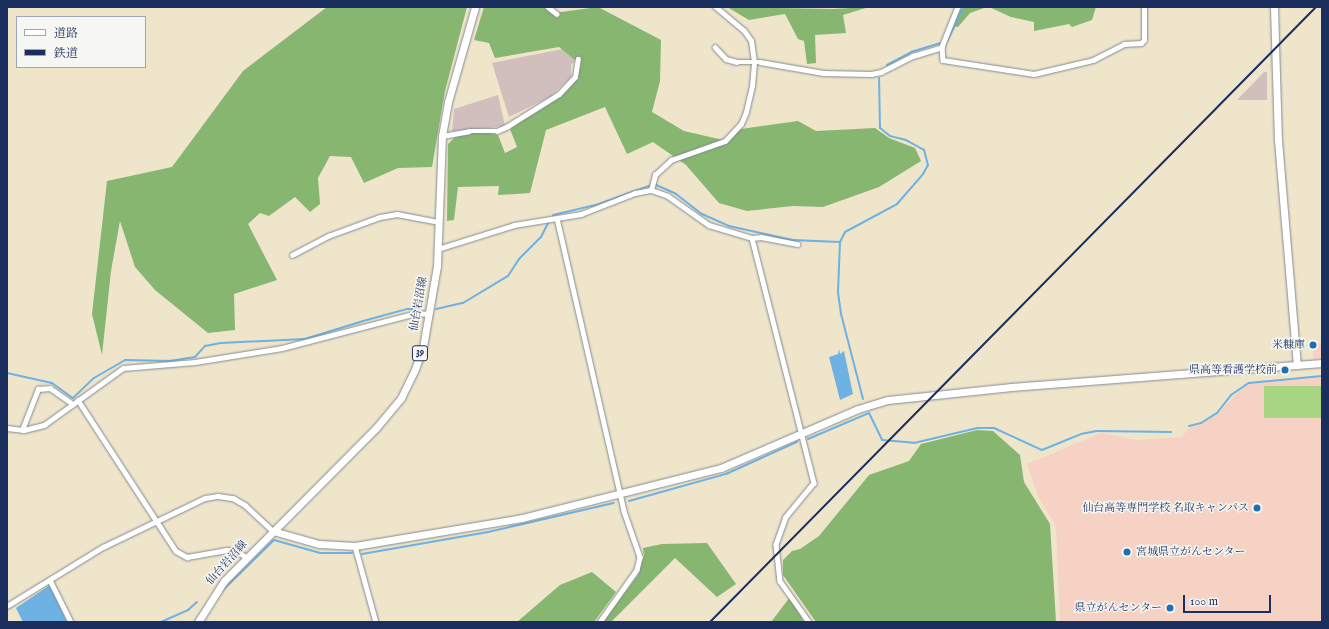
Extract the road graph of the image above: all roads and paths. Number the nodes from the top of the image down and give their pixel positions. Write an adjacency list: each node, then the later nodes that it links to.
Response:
1 (474, 7): 12 (street, 仙台岩沼線 / 39)
2 (548, 7): 7 (street)
3 (715, 7): 11 (street)
4 (958, 7): 9 (street)
5 (1144, 7): 9 (street)
6 (1274, 7): 22 (street)
7 (557, 14)
8 (715, 47): 11 (street)
9 (942, 47): 11 (street)
10 (578, 59): 12 (street)
11 (754, 62): 13 (street)
12 (442, 136): 15 (street, 仙台岩沼線 / 39)
13 (651, 186): 14 (street); 16 (street)
14 (557, 218): 18 (street); 28 (street)
15 (439, 222): 18 (street, 仙台岩沼線 / 39); 19 (street)
16 (752, 238): 17 (street); 27 (street)
17 (797, 244)
18 (438, 249): 20 (street, 仙台岩沼線 / 39)
19 (292, 255)
20 (429, 314): 23 (street); 30 (street, 仙台岩沼線 / 39)
21 (1322, 363): 22 (street)
22 (1296, 365): 27 (street)
23 (78, 400): 24 (street); 29 (street)
24 (73, 404): 26 (street); 26 (street)
25 (7, 428): 26 (street)
26 (22, 430)
27 (800, 434): 28 (street); 39 (street)
28 (620, 494): 31 (street); 38 (street)
29 (156, 520): 30 (street); 32 (street); 33 (street)
30 (272, 531): 31 (street); 32 (street, 仙台岩沼線 / 39)
31 (355, 546): 37 (street)
32 (246, 557): 36 (street, 仙台岩沼線 / 39)
33 (50, 580): 34 (street); 35 (street)
34 (7, 606)
35 (71, 622)
36 (198, 622)
37 (376, 622)
38 (600, 622)
39 (809, 622)

